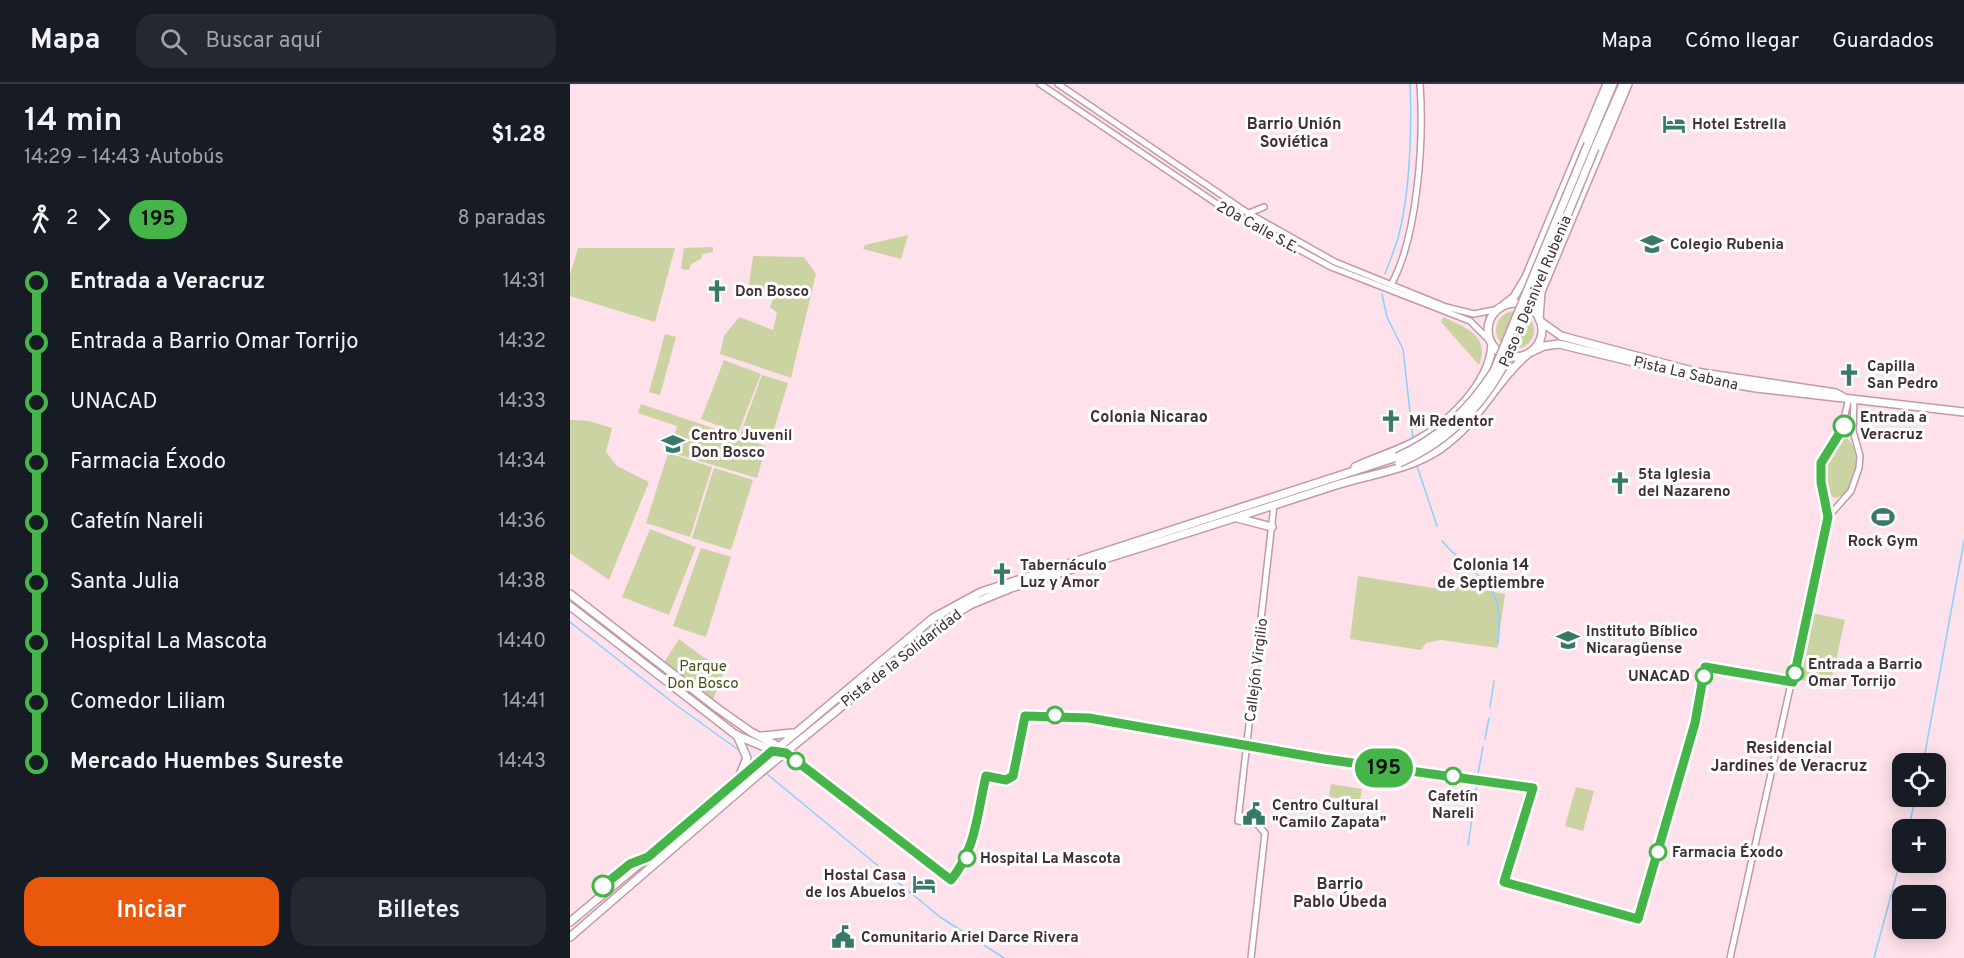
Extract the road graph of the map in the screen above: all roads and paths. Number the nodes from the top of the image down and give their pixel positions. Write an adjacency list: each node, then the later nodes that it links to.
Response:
1 (1040, 84): 14 (street, 20a Calle S.E.)
2 (1058, 84): 10 (street, 20a Calle S.E.)
3 (1420, 84): 11 (street)
4 (1607, 84): 12 (main road)
5 (1614, 84): 8 (main road)
6 (1623, 84): 8 (main road)
7 (1628, 84): 13 (main road)
8 (1592, 146): 20 (main road, Paso a Desnivel Rubenia, bridge)
9 (1264, 207): 10 (street)
10 (1248, 213): 11 (street, 20a Calle S.E.)
11 (1391, 285): 12 (street, 20a Calle S.E.)
12 (1499, 309): 13 (main road); 14 (main road)
13 (1539, 320): 15 (main road); 16 (main road, Pista La Sabana)
14 (1491, 342): 15 (main road); 21 (main road, Pista de la Solidaridad)
15 (1530, 352): 16 (main road, Pista La Sabana); 22 (main road, Pista de la Solidaridad)
16 (1849, 398): 17 (main road, Pista La Sabana); 18 (street); 19 (street)
17 (1964, 412)
18 (1840, 435): 19 (street); 23 (street)
19 (1855, 438): 24 (street)
20 (1398, 460): 21 (main road, Pista de la Solidaridad); 22 (main road, Pista de la Solidaridad)
21 (1340, 476): 31 (main road, Pista de la Solidaridad)
22 (1367, 476): 25 (main road, Pista de la Solidaridad)
23 (1824, 499): 24 (street); 27 (street)
24 (1839, 504): 27 (street)
25 (1274, 505): 26 (main road, Pista de la Solidaridad); 28 (street, Callejón Virgilio)
26 (1234, 517): 28 (main road); 36 (main road, Pista de la Solidaridad)
27 (1828, 517): 41 (street)
28 (1272, 527): 40 (street, Callejón Virgilio)
29 (570, 594): 33 (main road)
30 (570, 606): 32 (main road)
31 (795, 733): 33 (main road); 34 (main road, Pista de la Solidaridad)
32 (736, 735): 35 (main road); 37 (main road)
33 (756, 735): 34 (main road)
34 (779, 746): 35 (main road, Pista de la Solidaridad); 36 (main road)
35 (772, 751): 36 (main road); 37 (main road, Pista de la Solidaridad)
36 (786, 753): 39 (main road, Pista de la Solidaridad)
37 (736, 782): 38 (main road, Pista de la Solidaridad)
38 (570, 922)
39 (570, 937)
40 (1251, 958)
41 (1730, 958)

